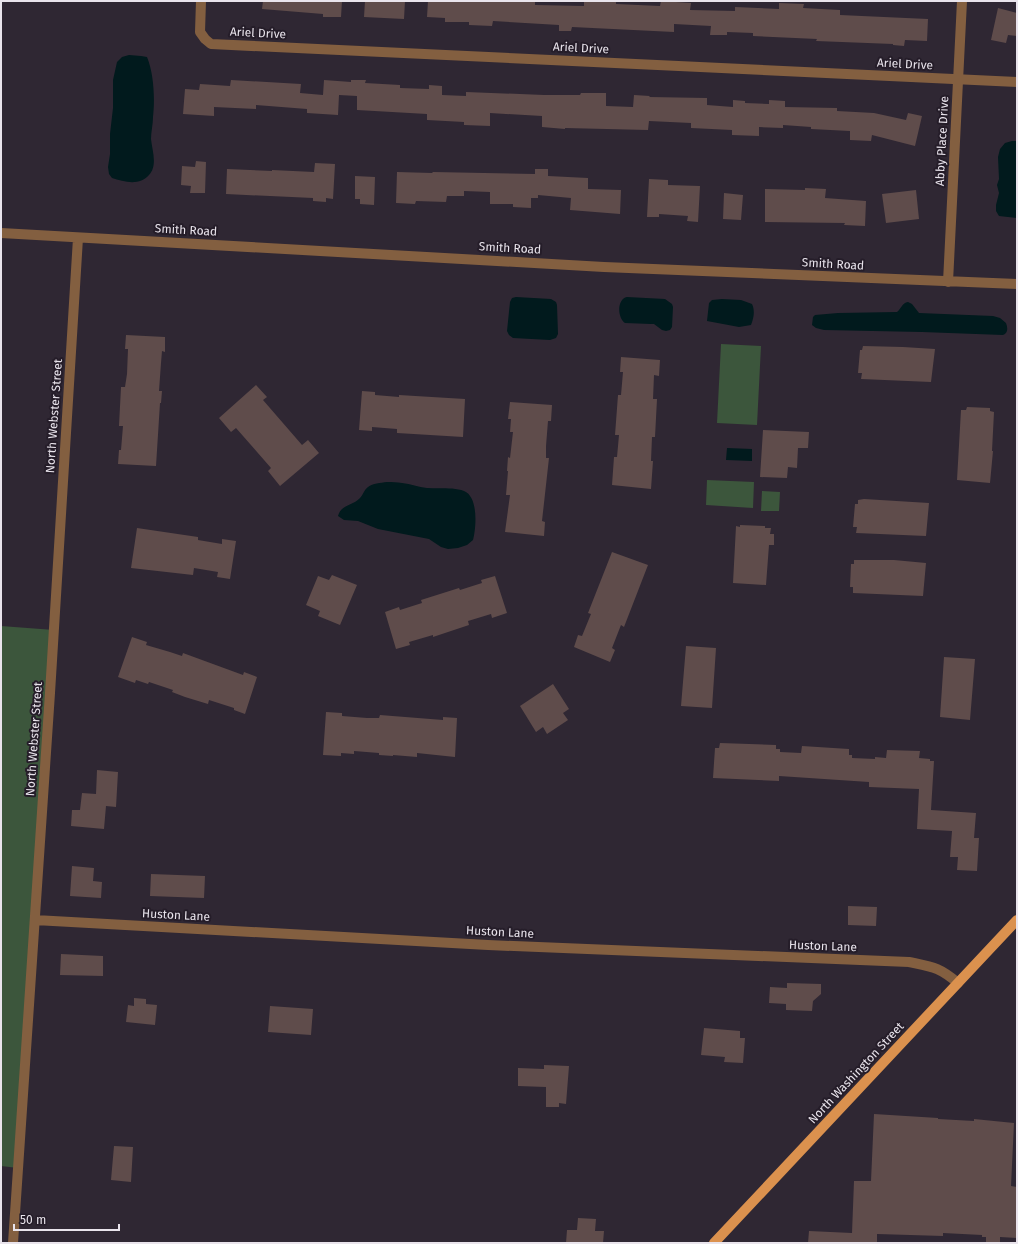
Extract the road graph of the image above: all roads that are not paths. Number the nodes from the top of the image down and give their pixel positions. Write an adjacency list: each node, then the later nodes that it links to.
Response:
1 (201, 1): 3 (street, Ariel Drive)
2 (962, 1): 3 (street, Abby Place Drive)
3 (958, 79): 4 (street, Ariel Drive); 7 (street, Abby Place Drive)
4 (1017, 82)
5 (1, 233): 6 (street, Smith Road)
6 (78, 238): 7 (street, Smith Road); 9 (street, North Webster Street)
7 (948, 282): 8 (street, Smith Road)
8 (1017, 284)
9 (35, 920): 11 (street, Huston Lane); 12 (street, North Webster Street)
10 (1017, 920): 11 (main road, North Washington Street)
11 (958, 983): 13 (main road, North Washington Street)
12 (13, 1243)
13 (714, 1243)

